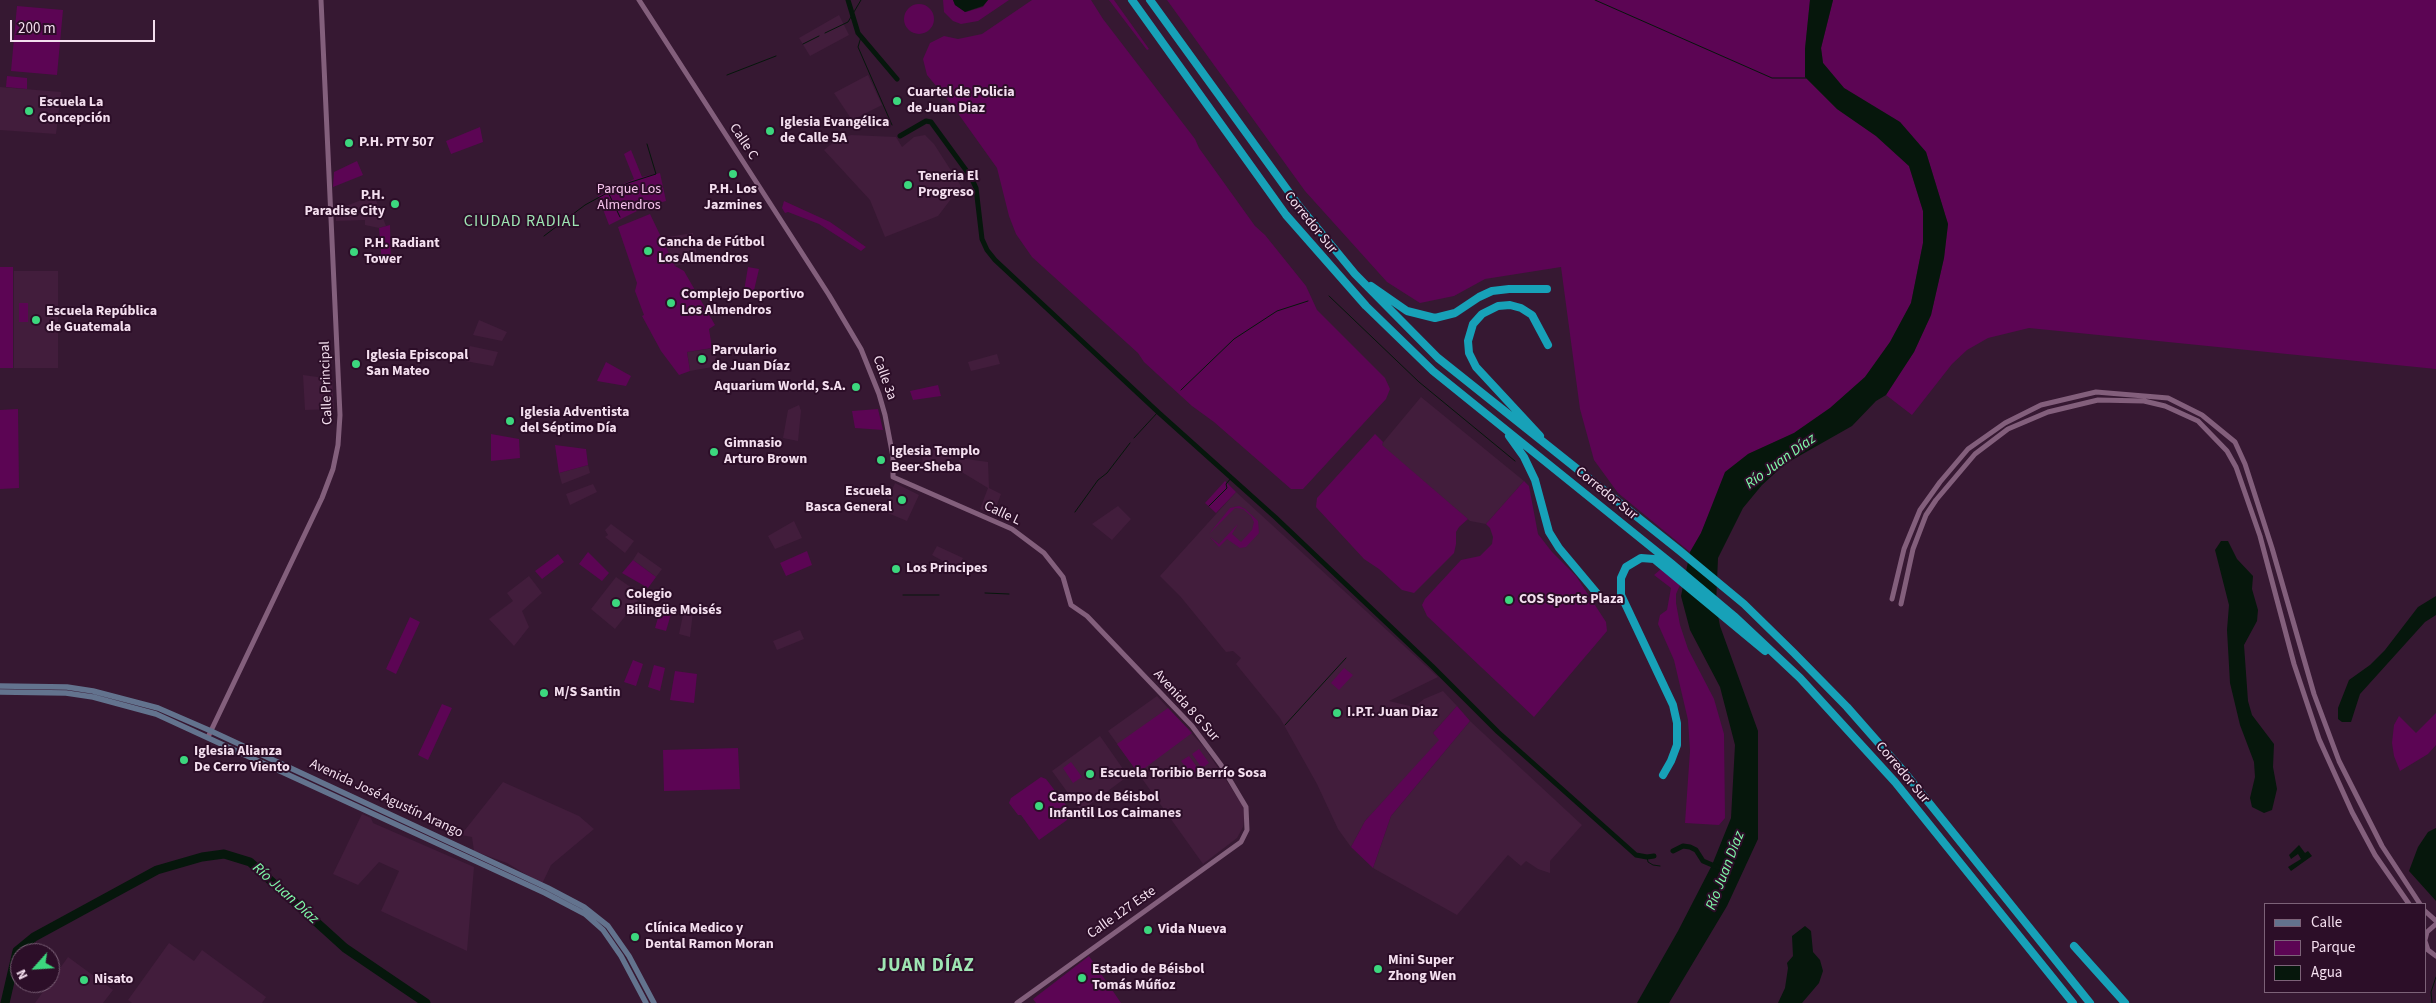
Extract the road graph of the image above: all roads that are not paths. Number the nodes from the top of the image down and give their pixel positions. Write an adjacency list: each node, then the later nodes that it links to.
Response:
1 (321, 0): 19 (street, Calle Principal)
2 (639, 0): 7 (street, Calle C)
3 (1132, 0): 9 (highway, Corredor Sur)
4 (1150, 0): 5 (highway, Corredor Sur)
5 (1355, 274): 6 (highway); 10 (highway, Corredor Sur)
6 (1547, 289)
7 (829, 295): 11 (street, Calle 3a)
8 (1548, 344): 10 (highway)
9 (1502, 426): 12 (highway, Corredor Sur); 13 (highway)
10 (1560, 457): 35 (highway, Corredor Sur)
11 (893, 477): 16 (street, Calle L)
12 (1670, 567): 21 (highway); 34 (highway, Corredor Sur)
13 (1600, 597)
14 (1892, 599): 24 (street)
15 (1901, 604): 23 (street)
16 (1071, 605): 22 (street, Avenida 8 G Sur)
17 (0, 686): 19 (main road, Avenida José Agustín Arango)
18 (0, 692): 20 (main road, Avenida José Agustín Arango)
19 (211, 731): 20 (street, Calle Principal); 32 (main road, Avenida José Agustín Arango)
20 (208, 737): 31 (main road, Avenida José Agustín Arango)
21 (1663, 776)
22 (1242, 842): 33 (street, Calle 127 Este)
23 (2408, 903)
24 (2419, 903)
25 (2426, 912): 26 (street)
26 (2436, 922): 27 (street)
27 (2426, 937)
28 (2426, 943): 30 (street)
29 (2074, 946): 36 (highway)
30 (2436, 956)
31 (646, 1003)
32 (654, 1003)
33 (1017, 1003)
34 (2073, 1003)
35 (2090, 1003)
36 (2124, 1003)

